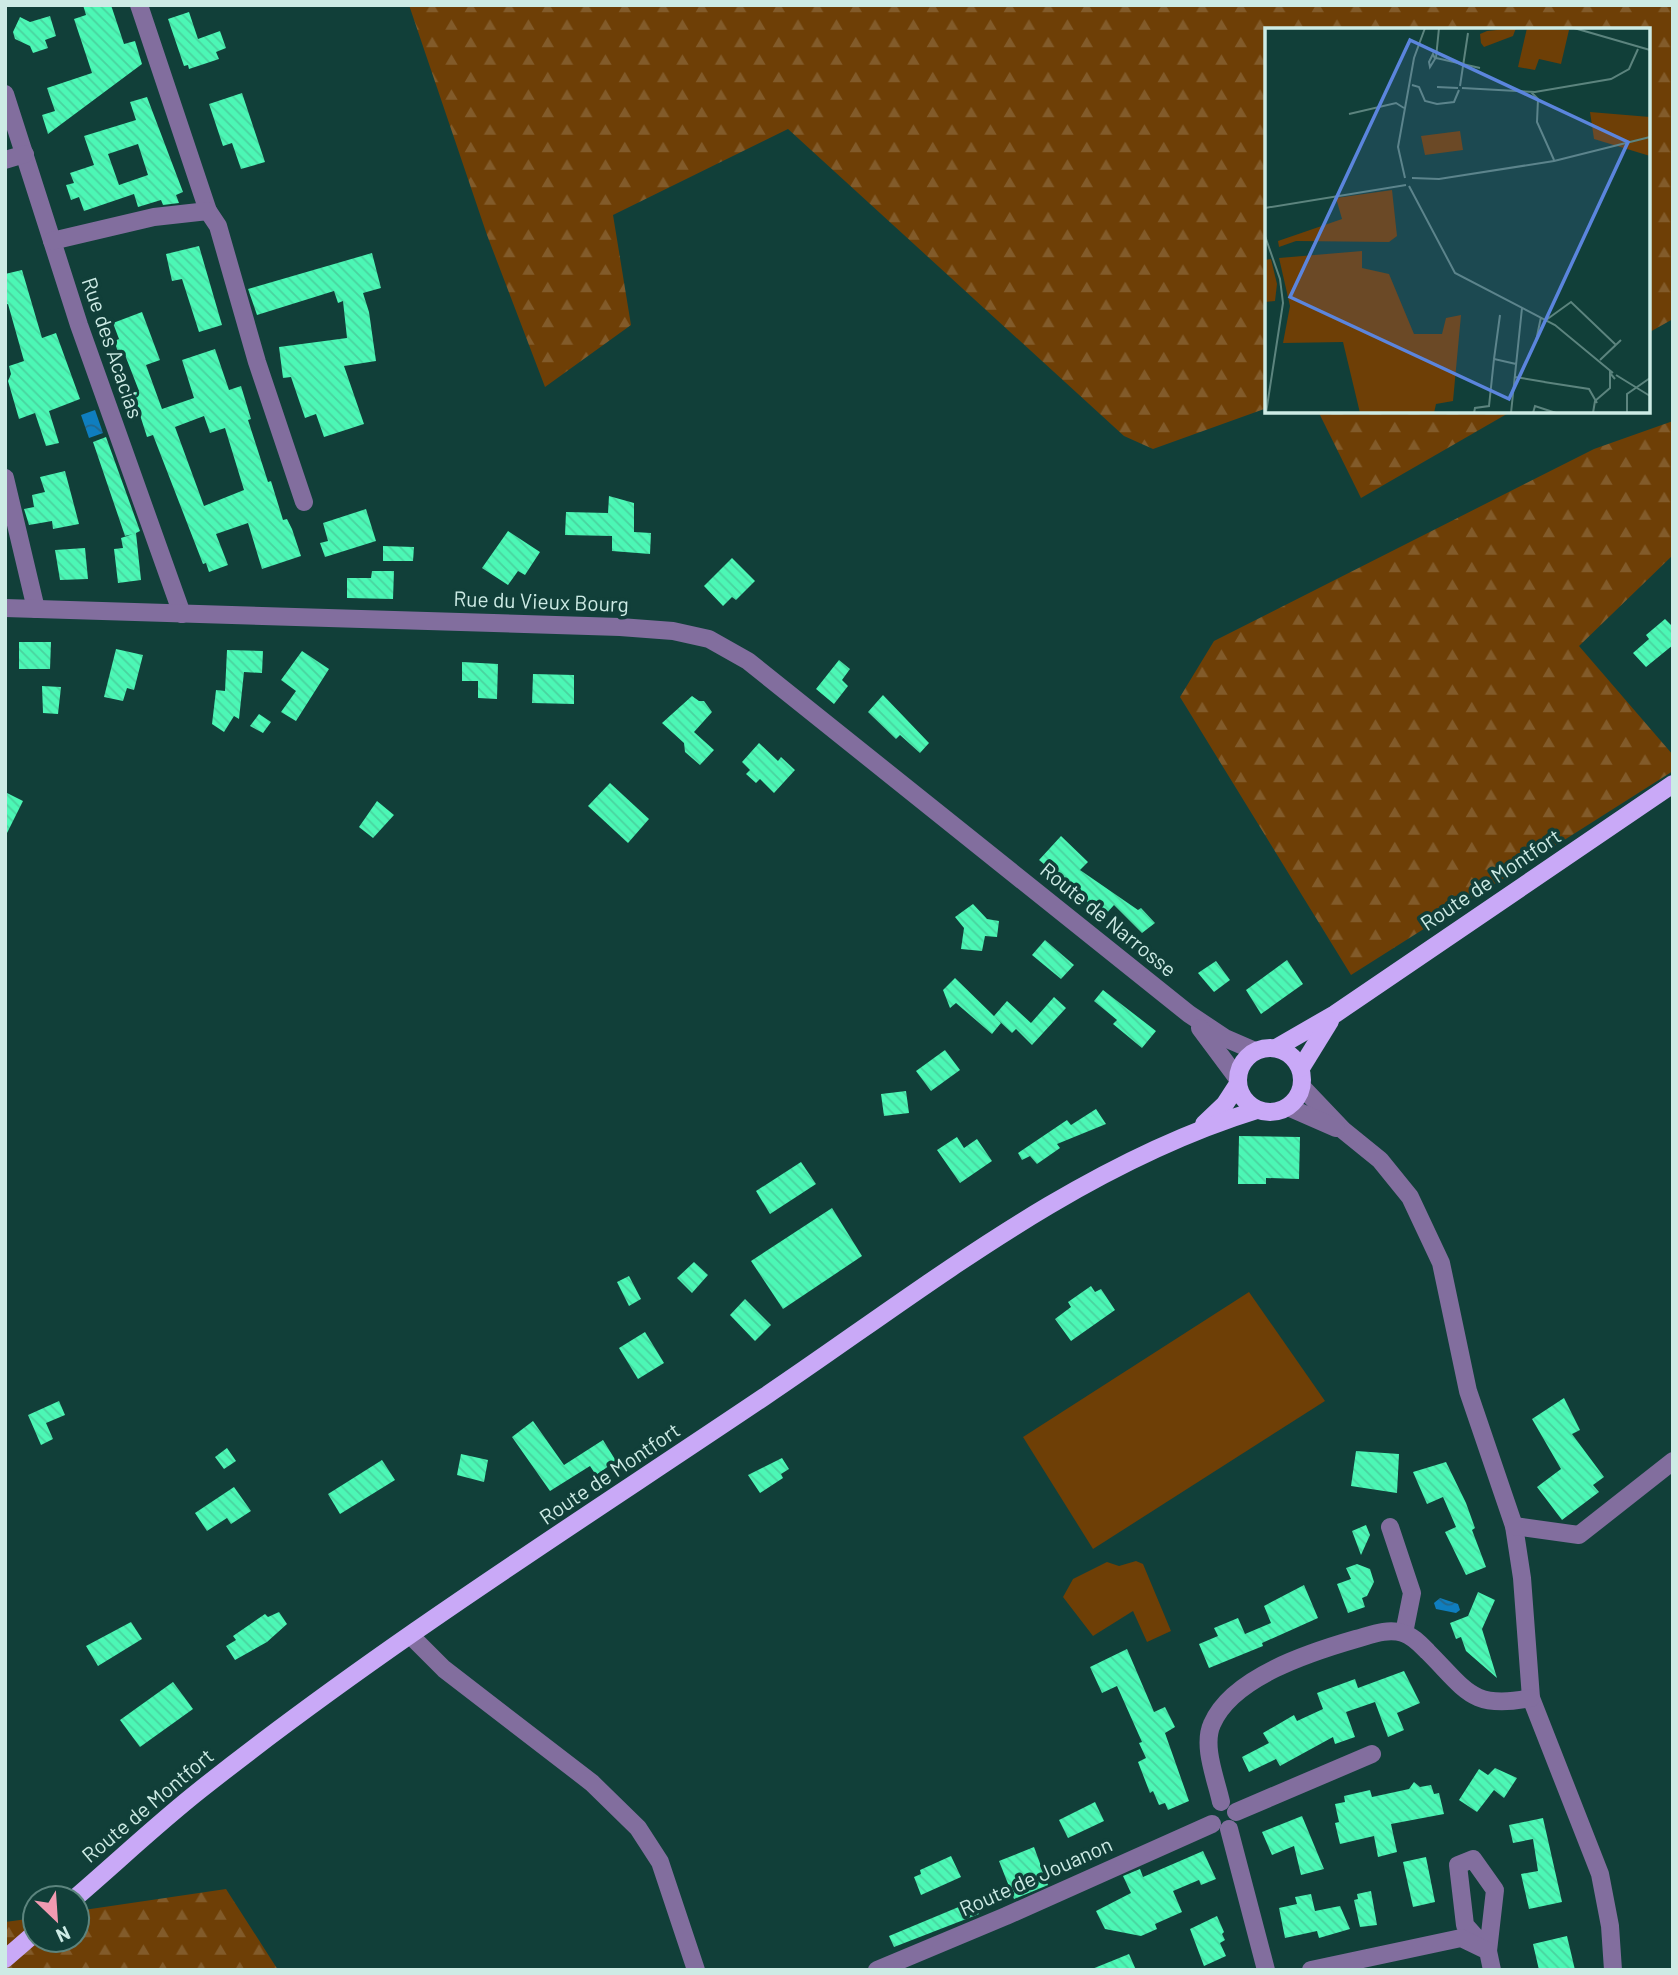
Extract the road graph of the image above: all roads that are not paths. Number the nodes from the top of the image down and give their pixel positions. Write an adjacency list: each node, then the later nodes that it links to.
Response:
1 (139, 5): 5 (street)
2 (5, 94): 3 (street, Rue des Acacias)
3 (25, 154): 4 (street); 6 (street, Rue des Acacias)
4 (5, 160)
5 (208, 211): 6 (street); 8 (street)
6 (52, 241): 11 (street, Rue des Acacias)
7 (5, 478): 10 (street)
8 (304, 502)
9 (5, 608): 10 (street, Rue du Vieux Bourg)
10 (36, 609): 11 (street, Rue du Vieux Bourg)
11 (183, 614): 13 (street, Rue du Vieux Bourg)
12 (1673, 784): 15 (main road, Route de Montfort)
13 (998, 860): 14 (street, Route de Narrosse)
14 (1189, 1014): 17 (street, Route de Narrosse); 19 (street, Route de Narrosse)
15 (1335, 1014): 16 (main road, Route de Montfort); 18 (main road, Route de Montfort)
16 (1276, 1048): 17 (main road); 18 (main road)
17 (1255, 1051): 19 (main road)
18 (1301, 1078): 20 (main road); 23 (street)
19 (1238, 1082): 21 (main road); 22 (main road, Route de Montfort)
20 (1288, 1107): 21 (main road); 23 (street)
21 (1256, 1110): 22 (main road, Route de Montfort)
22 (1198, 1128): 28 (main road, Route de Montfort)
23 (1343, 1130): 25 (street)
24 (1673, 1461): 25 (street)
25 (1514, 1525): 29 (street)
26 (1390, 1527): 27 (street)
27 (1404, 1633): 29 (street); 31 (street)
28 (411, 1636): 32 (main road, Route de Montfort); 35 (street)
29 (1531, 1698): 40 (street)
30 (1371, 1754): 31 (street, Route de Jouanon)
31 (1226, 1821): 36 (street, Route de Jouanon); 37 (street)
32 (91, 1884)
33 (21, 1945): 34 (main road)
34 (5, 1959)
35 (696, 1970)
36 (877, 1970)
37 (1266, 1970)
38 (1311, 1970): 39 (street)
39 (1492, 1970)
40 (1613, 1970)

